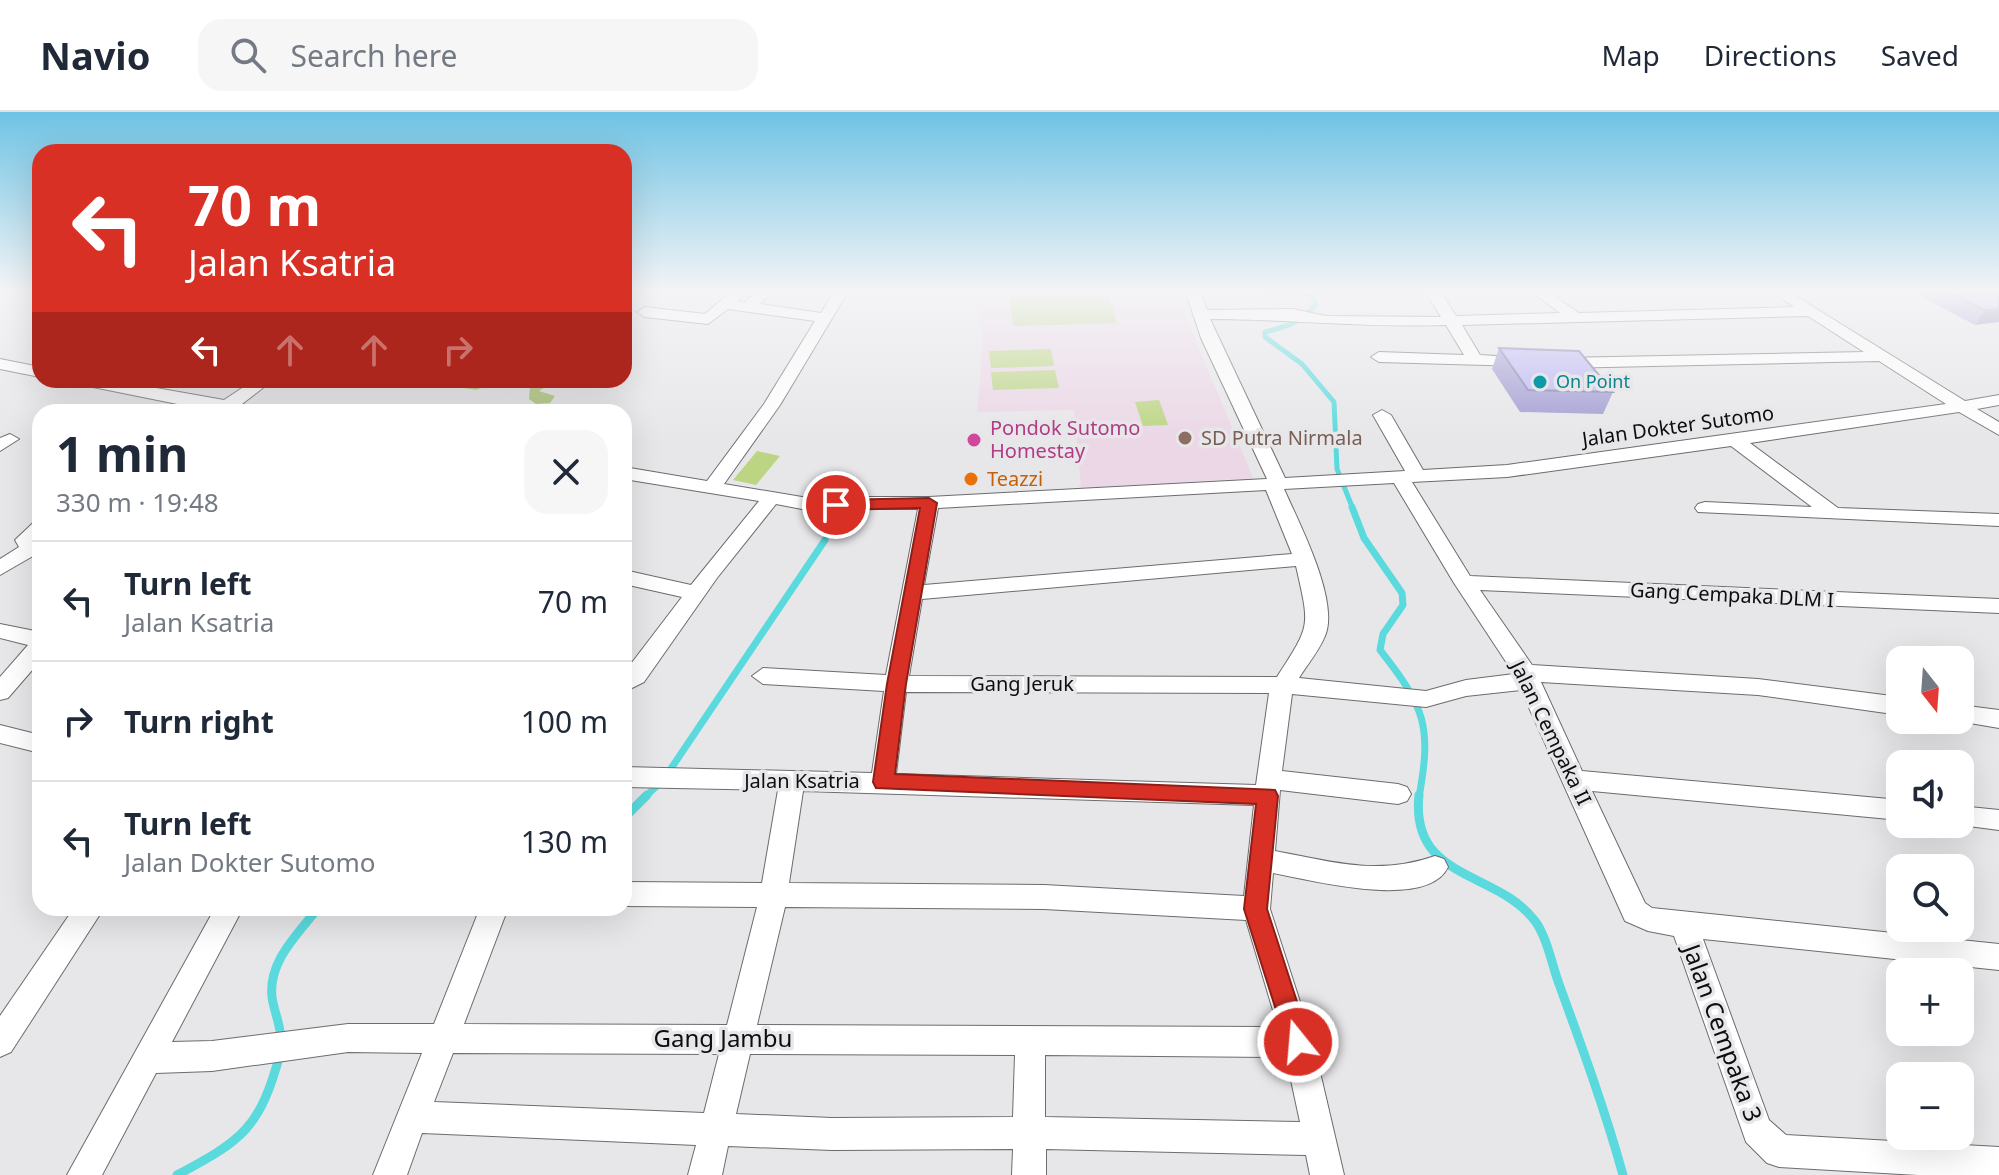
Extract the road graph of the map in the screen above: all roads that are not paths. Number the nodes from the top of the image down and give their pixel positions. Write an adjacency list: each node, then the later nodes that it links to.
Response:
1 (813, 340): 24 (street)
2 (1212, 340): 23 (street)
3 (1464, 340): 7 (street)
4 (1857, 340): 5 (street)
5 (1883, 356): 7 (street); 15 (street)
6 (1379, 357): 7 (street)
7 (1475, 359)
8 (0, 364): 9 (street)
9 (32, 370)
10 (122, 388): 13 (street)
11 (253, 388): 14 (street)
12 (1999, 400): 15 (street, Jalan Dokter Sutomo)
13 (199, 404)
14 (230, 404)
15 (1962, 407): 17 (street); 19 (street, Jalan Dokter Sutomo)
16 (1382, 415): 22 (street, Jalan Cempaka II)
17 (1999, 430)
18 (0, 435): 20 (street)
19 (1735, 440): 22 (street, Jalan Dokter Sutomo); 28 (street)
20 (0, 446)
21 (632, 475): 24 (street)
22 (1408, 477): 23 (street, Jalan Dokter Sutomo); 34 (street, Jalan Cempaka II)
23 (1276, 484): 26 (street); 31 (street)
24 (711, 489): 25 (street)
25 (770, 500): 26 (street); 35 (street)
26 (929, 503): 36 (street)
27 (1705, 508): 28 (street)
28 (1836, 515): 29 (street)
29 (1999, 520)
30 (32, 552): 32 (street)
31 (1304, 559): 36 (street); 47 (street)
32 (0, 568)
33 (632, 579): 35 (street)
34 (1464, 583): 37 (street, Gang Cempaka DLM I); 44 (street, Jalan Cempaka II)
35 (696, 593): 45 (street)
36 (914, 593): 46 (street)
37 (1999, 606)
38 (0, 631): 39 (street)
39 (32, 640)
40 (32, 645): 42 (street)
41 (32, 648): 48 (street)
42 (0, 674)
43 (763, 676): 46 (street, Gang Jeruk)
44 (1527, 677): 47 (street, Gang Jeruk); 49 (street); 55 (street, Jalan Cempaka II)
45 (632, 679)
46 (896, 684): 47 (street, Gang Jeruk); 57 (street)
47 (1283, 685): 58 (street)
48 (0, 692)
49 (1886, 704)
50 (1974, 716): 51 (street)
51 (1999, 719)
52 (0, 734): 53 (street)
53 (32, 742)
54 (632, 778): 56 (street, Jalan Ksatria)
55 (1577, 780): 60 (street); 71 (street, Jalan Cempaka II)
56 (792, 781): 57 (street, Jalan Ksatria); 66 (street)
57 (883, 782): 58 (street, Jalan Ksatria)
58 (1269, 788): 59 (street, Jalan Ksatria); 63 (street)
59 (1398, 794)
60 (1886, 809)
61 (1974, 817): 62 (street)
62 (1999, 820)
63 (1259, 859): 64 (street); 67 (street)
64 (1435, 867)
65 (632, 894): 66 (street)
66 (774, 894): 67 (street); 73 (street)
67 (1256, 909): 77 (street)
68 (85, 916): 76 (street)
69 (225, 916): 78 (street)
70 (491, 916): 74 (street)
71 (1684, 925): 72 (street); 83 (street, Jalan Cempaka 3)
72 (1999, 957)
73 (740, 1039): 74 (street, Gang Jambu); 75 (street, Gang Jambu); 80 (street)
74 (442, 1040): 78 (street, Gang Jambu); 79 (street)
75 (1030, 1041): 77 (street, Gang Jambu); 81 (street)
76 (0, 1042)
77 (1298, 1042): 82 (street)
78 (150, 1058): 84 (street)
79 (414, 1117): 80 (street); 85 (street)
80 (717, 1131): 81 (street); 86 (street)
81 (1030, 1133): 82 (street); 87 (street)
82 (1320, 1139): 88 (street)
83 (1999, 1163)
84 (84, 1175)
85 (390, 1175)
86 (705, 1175)
87 (1029, 1175)
88 (1327, 1175)

